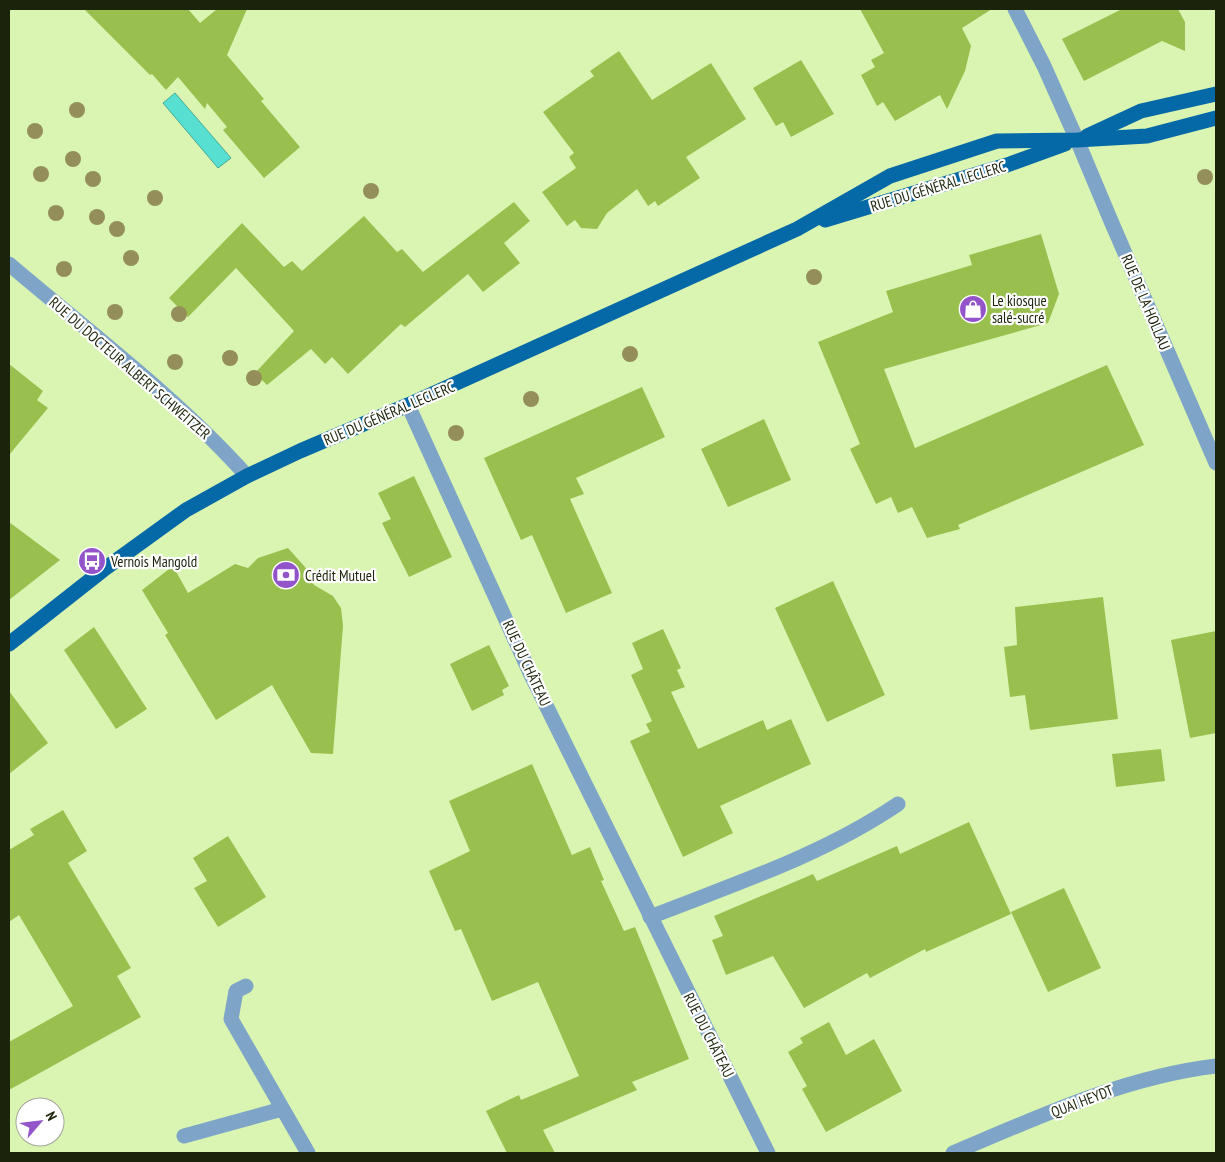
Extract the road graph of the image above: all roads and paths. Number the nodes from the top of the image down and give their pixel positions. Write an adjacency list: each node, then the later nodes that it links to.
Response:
1 (1015, 9): 4 (street, RUE DE LA HOLLAU)
2 (1216, 94): 4 (main road, RUE DU GÉNÉRAL LECLERC)
3 (1216, 118): 4 (main road, RUE DU GÉNÉRAL LECLERC)
4 (1077, 140): 5 (main road, RUE DU GÉNÉRAL LECLERC); 5 (main road, RUE DU GÉNÉRAL LECLERC); 8 (street, RUE DE LA HOLLAU)
5 (797, 229): 7 (main road, RUE DU GÉNÉRAL LECLERC)
6 (9, 264): 9 (street, RUE DU DOCTEUR ALBERT SCHWEITZER)
7 (408, 405): 9 (main road, RUE DU GÉNÉRAL LECLERC); 12 (street, RUE DU CHÂTEAU)
8 (1216, 463)
9 (247, 476): 10 (main road, RUE DU GÉNÉRAL LECLERC)
10 (9, 644)
11 (898, 804): 12 (street)
12 (650, 917): 18 (street, RUE DU CHÂTEAU)
13 (246, 986): 15 (street)
14 (1216, 1066): 19 (street, QUAI HEYDT)
15 (282, 1109): 16 (street); 17 (street)
16 (184, 1136)
17 (308, 1153)
18 (768, 1153)
19 (953, 1153)

